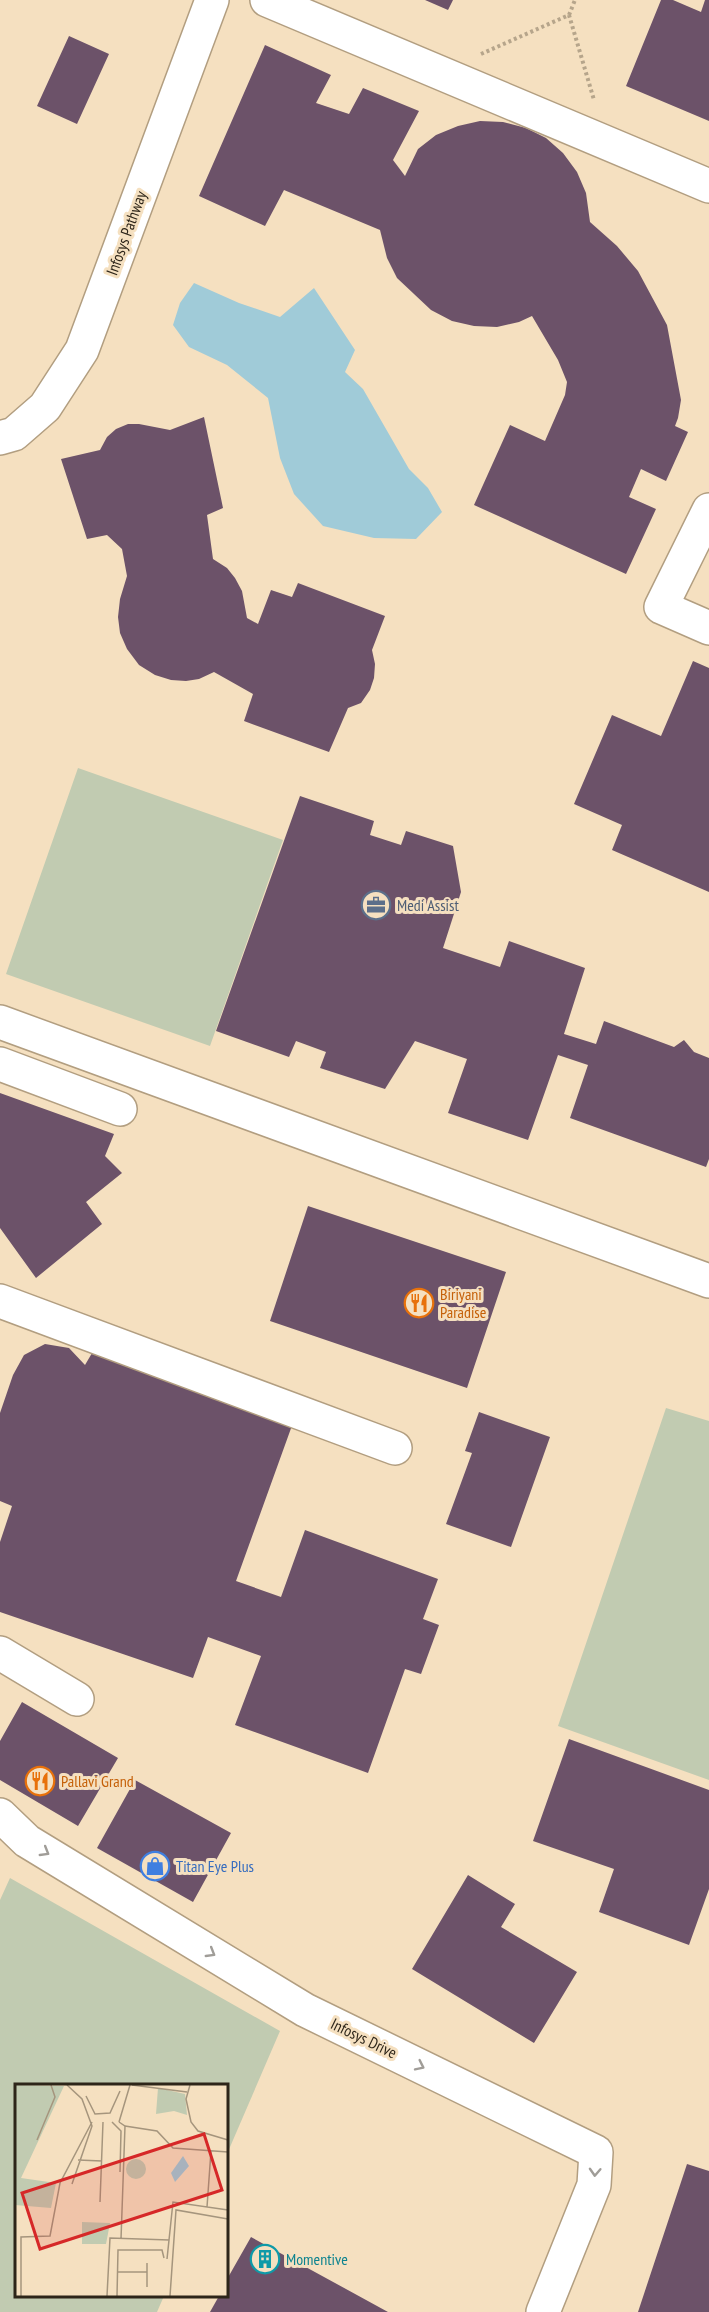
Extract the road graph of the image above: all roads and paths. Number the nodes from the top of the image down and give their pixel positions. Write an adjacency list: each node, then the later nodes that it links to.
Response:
1 (212, 0): 8 (street, Infosys Pathway)
2 (267, 0): 5 (street)
3 (575, 0): 4 (path)
4 (569, 15): 5 (path); 6 (path)
5 (439, 72): 6 (street)
6 (608, 143): 7 (street)
7 (709, 186)
8 (0, 438)
9 (709, 510): 10 (street)
10 (709, 628)
11 (0, 1022): 14 (street)
12 (0, 1064): 13 (street)
13 (120, 1108)
14 (709, 1281)
15 (0, 1301): 16 (street)
16 (395, 1448)
17 (0, 1653): 18 (street)
18 (77, 1699)
19 (0, 1815): 20 (street, Infosys Drive, one-way to 20)
20 (543, 2312)

